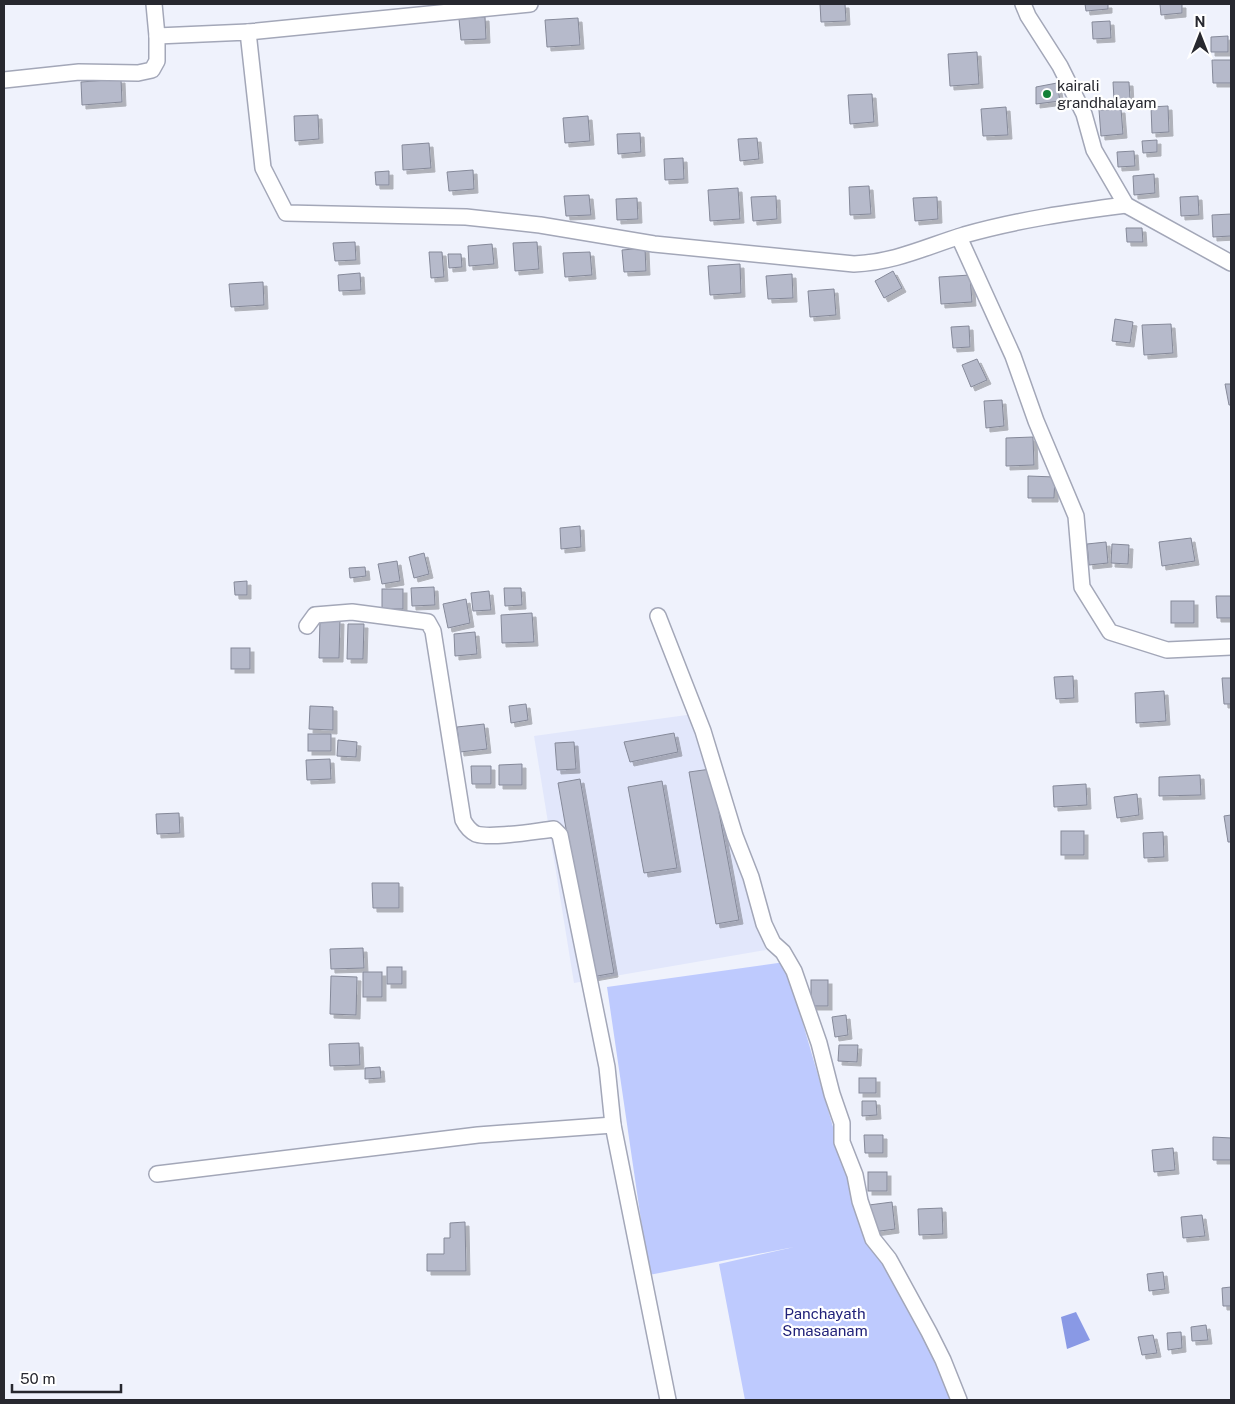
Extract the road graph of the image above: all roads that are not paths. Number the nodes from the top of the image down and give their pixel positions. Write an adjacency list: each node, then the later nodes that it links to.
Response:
1 (154, 4): 5 (street)
2 (530, 4): 4 (street)
3 (1023, 4): 7 (street)
4 (248, 32): 5 (street); 8 (street)
5 (157, 36): 6 (street)
6 (4, 80)
7 (1126, 206): 8 (street); 9 (street)
8 (959, 237): 12 (street)
9 (1231, 263)
10 (658, 616): 16 (street)
11 (307, 626): 13 (street)
12 (1231, 647)
13 (613, 1125): 14 (street); 15 (street)
14 (157, 1174)
15 (668, 1400)
16 (959, 1400)

